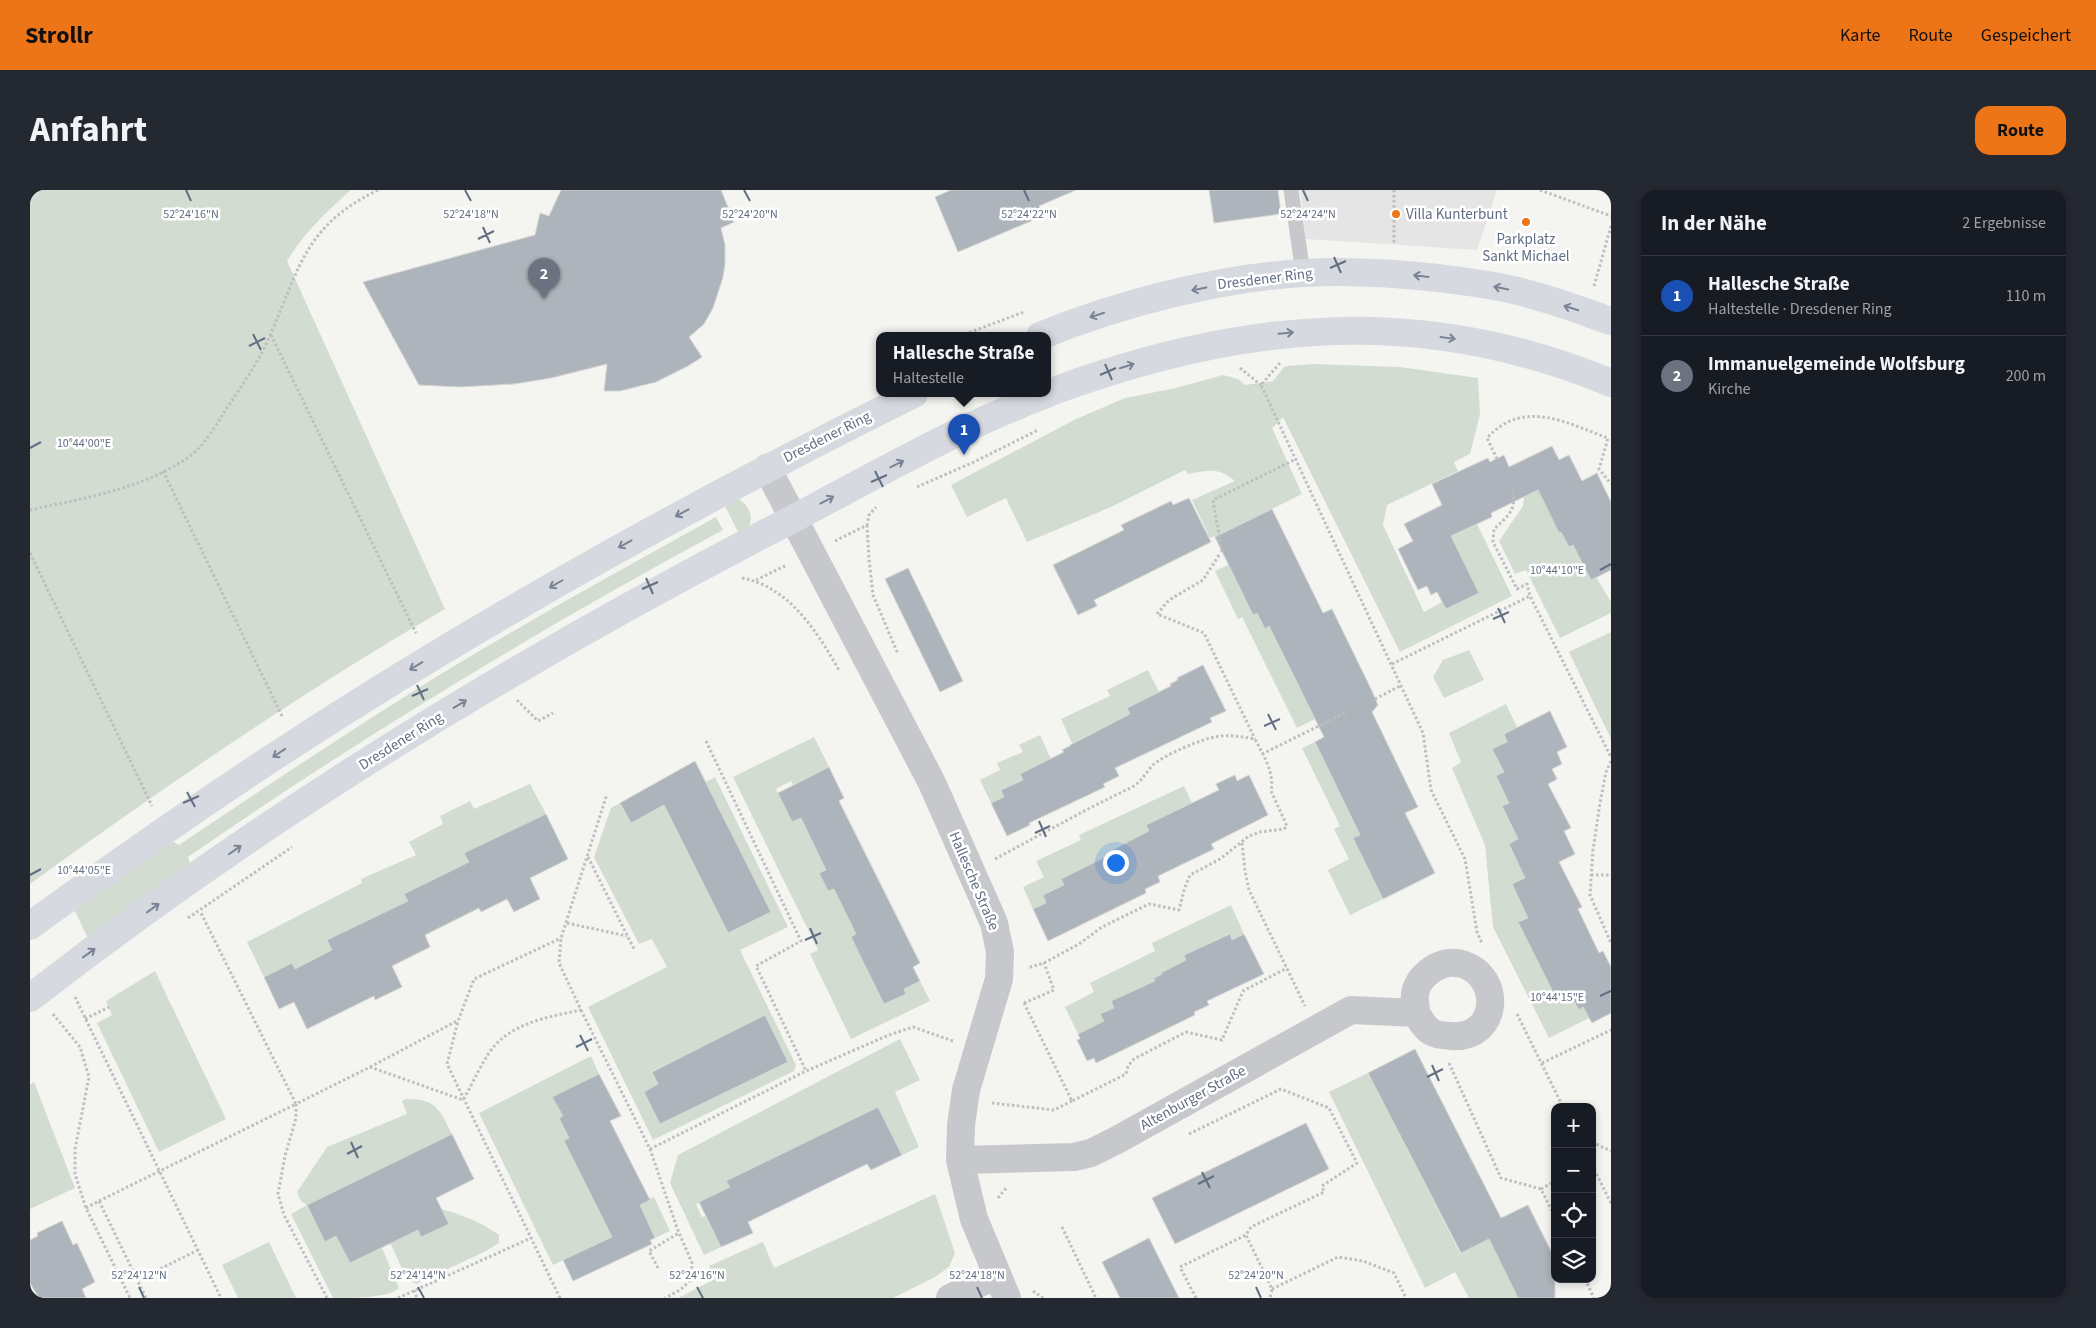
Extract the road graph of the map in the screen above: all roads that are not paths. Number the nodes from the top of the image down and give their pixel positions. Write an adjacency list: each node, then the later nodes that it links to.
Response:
1 (1291, 190): 2 (lane)
2 (1303, 273): 3 (street, Dresdener Ring, one-way to 2); 4 (street, Dresdener Ring, one-way to 4)
3 (1611, 321)
4 (1051, 332)
5 (1611, 383): 6 (street, Dresdener Ring, one-way to 5)
6 (1051, 393)
7 (908, 397): 9 (street, Dresdener Ring)
8 (1040, 397): 10 (street, Dresdener Ring, one-way to 8)
9 (767, 468): 10 (street, Dresdener Ring); 11 (street, Dresdener Ring, one-way to 11)
10 (793, 518): 12 (street, Dresdener Ring, one-way to 10); 14 (street, Hallesche Straße)
11 (30, 926)
12 (41, 1005)
13 (1416, 1013): 13 (street); 14 (street, Altenburger Straße)
14 (960, 1160): 15 (street, Hallesche Straße)
15 (1011, 1287): 16 (street)
16 (950, 1298)

